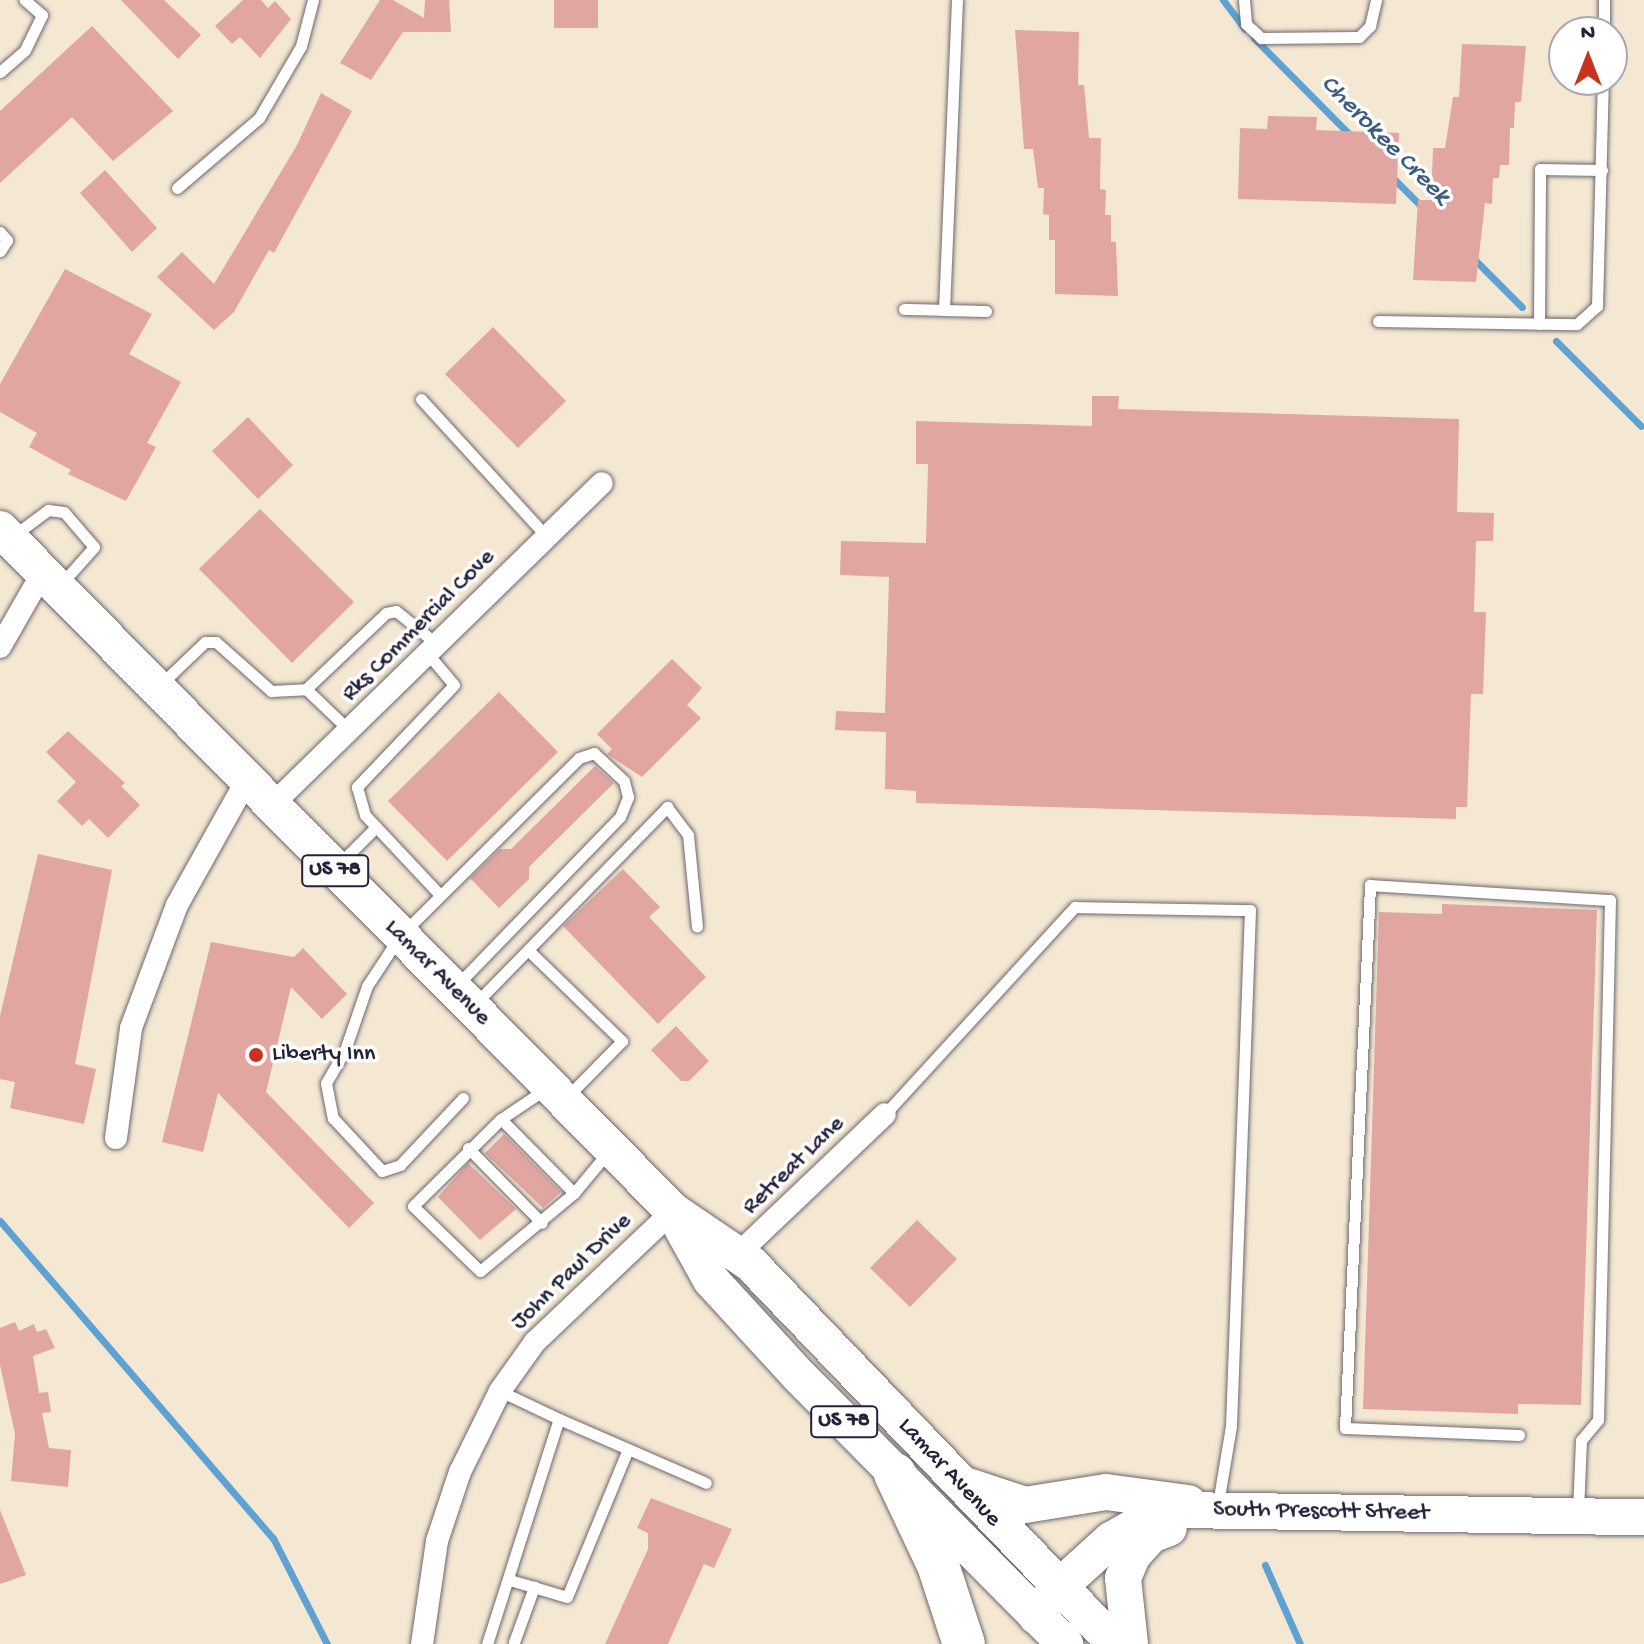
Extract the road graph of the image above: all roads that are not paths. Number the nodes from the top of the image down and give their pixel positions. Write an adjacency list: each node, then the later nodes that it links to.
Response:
1 (25, 0): 6 (lane)
2 (313, 0): 9 (lane)
3 (957, 0): 13 (lane)
4 (1244, 0): 5 (lane)
5 (1376, 0)
6 (0, 72)
7 (1603, 96): 8 (lane)
8 (1602, 170): 16 (lane); 16 (lane)
9 (177, 188)
10 (0, 232): 11 (lane)
11 (0, 251)
12 (904, 309): 13 (lane)
13 (944, 310): 14 (lane)
14 (986, 311)
15 (1378, 321): 16 (lane)
16 (1539, 324)
17 (421, 399): 20 (lane)
18 (602, 483): 20 (street, Rks Commercial Cove)
19 (5, 534): 21 (main road, Lamar Avenue / US 78); 21 (lane)
20 (547, 537): 23 (street, Rks Commercial Cove)
21 (51, 580): 22 (street); 24 (main road, Lamar Avenue / US 78)
22 (0, 647)
23 (433, 650): 25 (lane); 26 (street, Rks Commercial Cove); 28 (lane)
24 (158, 687): 25 (lane); 27 (main road, Lamar Avenue / US 78)
25 (306, 689): 26 (lane)
26 (350, 731): 27 (street, Rks Commercial Cove)
27 (259, 793): 29 (main road, Lamar Avenue / US 78); 39 (street, Rks Commercial Cove)
28 (376, 827): 29 (lane); 30 (lane)
29 (334, 869): 32 (main road, Lamar Avenue / US 78)
30 (440, 895): 32 (lane); 34 (lane)
31 (697, 927): 33 (lane)
32 (400, 936): 34 (main road, Lamar Avenue / US 78); 36 (lane)
33 (528, 950): 34 (lane); 35 (lane)
34 (462, 999): 35 (main road, Lamar Avenue / US 78)
35 (556, 1094): 38 (lane); 41 (main road, Lamar Avenue / US 78)
36 (463, 1098)
37 (885, 1114): 45 (street, Retreat Lane); 53 (lane)
38 (501, 1119): 40 (lane); 42 (lane)
39 (116, 1138)
40 (468, 1148): 44 (lane); 44 (lane)
41 (610, 1148): 42 (lane); 43 (main road, Lamar Avenue / US 78)
42 (574, 1193): 44 (lane)
43 (673, 1211): 45 (main road, Lamar Avenue / US 78); 46 (street, John Paul Drive); 50 (main road, Lamar Avenue / US 78)
44 (542, 1223)
45 (737, 1255): 51 (main road, Lamar Avenue / US 78)
46 (500, 1391): 47 (lane); 60 (street, John Paul Drive)
47 (559, 1419): 49 (lane); 56 (lane)
48 (1519, 1435): 55 (lane)
49 (628, 1449): 52 (lane); 57 (lane)
50 (895, 1474): 58 (main road, Lamar Avenue / US 78); 62 (highway)
51 (957, 1482): 53 (main road); 58 (main road, Lamar Avenue / US 78)
52 (706, 1483)
53 (1217, 1509): 55 (main road, South Prescott Street); 58 (main road, South Prescott Street); 65 (main road)
54 (1644, 1517): 55 (main road, South Prescott Street)
55 (1578, 1519)
56 (510, 1580): 57 (lane); 61 (lane)
57 (534, 1587): 59 (lane)
58 (1047, 1602): 63 (main road, Lamar Avenue / US 78); 64 (main road, Lamar Avenue / US 78)
59 (514, 1642)
60 (422, 1644)
61 (487, 1644)
62 (964, 1644)
63 (1065, 1644)
64 (1115, 1644)
65 (1130, 1644)

